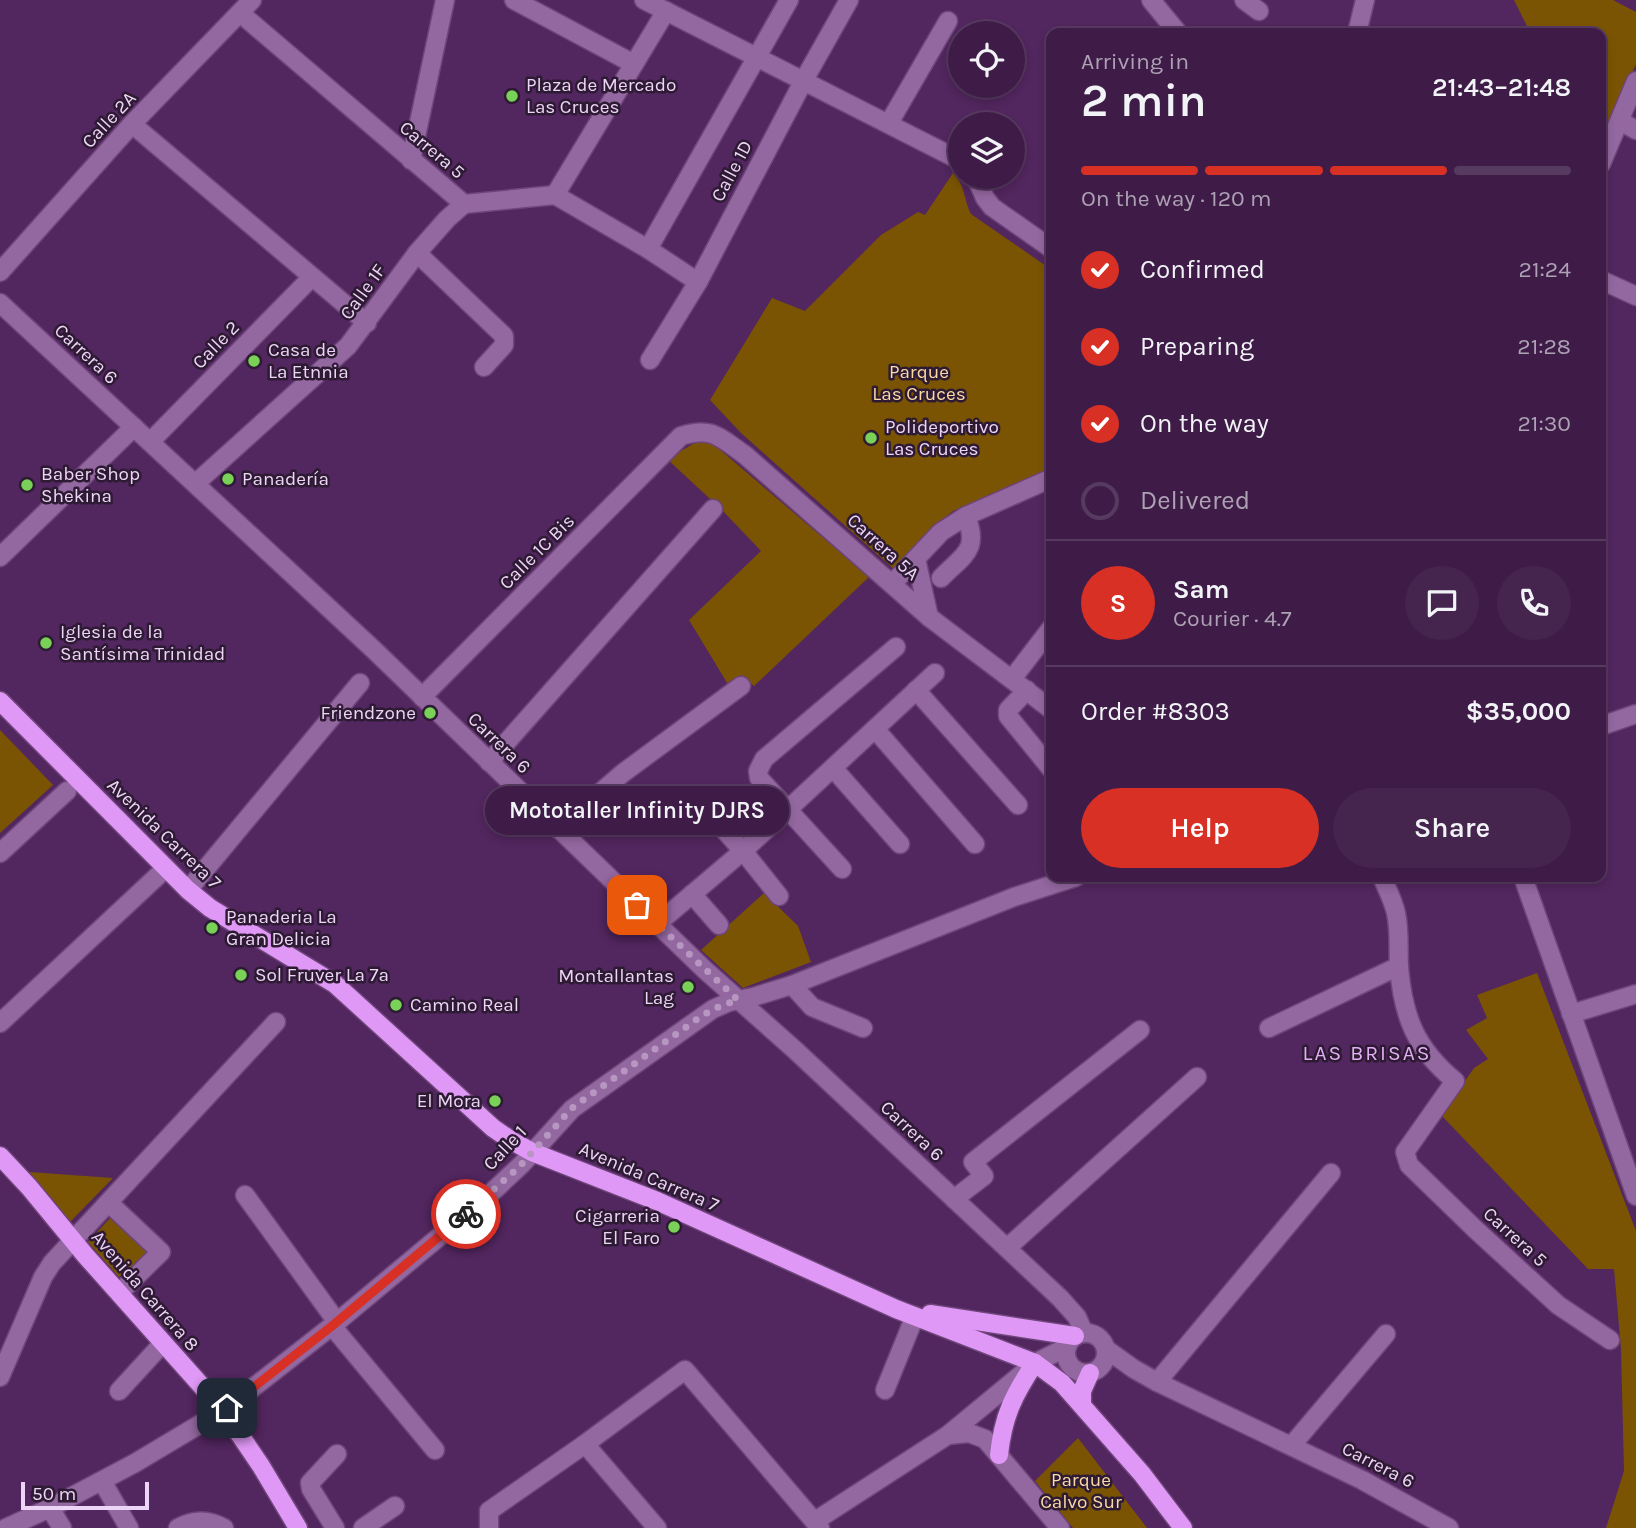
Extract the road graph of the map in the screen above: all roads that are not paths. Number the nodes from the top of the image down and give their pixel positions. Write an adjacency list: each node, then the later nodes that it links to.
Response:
1 (445, 0): 25 (street)
2 (514, 0): 16 (street)
3 (644, 0): 10 (street)
4 (789, 0): 15 (street)
5 (849, 0): 17 (street, Calle 1D)
6 (1244, 0): 11 (street)
7 (1365, 0): 14 (street)
8 (1157, 3): 13 (street)
9 (246, 7): 21 (street, Calle 2A); 25 (street, Carrera 5)
10 (666, 11): 15 (street); 16 (street)
11 (1259, 11)
12 (948, 21): 20 (street)
13 (1174, 28)
14 (1358, 28)
15 (757, 56): 17 (street); 30 (street)
16 (634, 64): 27 (street)
17 (804, 79): 20 (street); 34 (street, Calle 1D)
18 (1636, 81): 19 (street)
19 (1620, 121): 22 (street); 23 (street)
20 (890, 123): 24 (street)
21 (132, 124): 32 (street, Calle 2A); 33 (street)
22 (1636, 130)
23 (1606, 153)
24 (948, 154)
25 (411, 160): 28 (street, Carrera 5)
26 (981, 189): 29 (street)
27 (555, 195): 28 (street, Carrera 5); 30 (street)
28 (464, 204): 31 (street, Calle 1F)
29 (1046, 245)
30 (648, 249): 34 (street)
31 (416, 253): 38 (street, Calle 1F); 40 (street)
32 (0, 272)
33 (312, 277): 38 (street); 43 (street, Calle 2)
34 (698, 282): 39 (street, Calle 1D)
35 (1606, 282): 36 (street)
36 (1636, 296)
37 (0, 303): 41 (street, Carrera 6)
38 (367, 323): 45 (street, Calle 1F)
39 (650, 360)
40 (484, 367)
41 (134, 427): 43 (street, Carrera 6); 48 (street)
42 (681, 436): 51 (street, Carrera 5A); 61 (street, Calle 1C Bis)
43 (150, 442): 45 (street, Carrera 6)
44 (1046, 481): 47 (street)
45 (196, 483): 61 (street, Carrera 6)
46 (713, 509): 67 (street)
47 (966, 516): 49 (street); 50 (street)
48 (0, 556)
49 (916, 559): 51 (street); 52 (street)
50 (941, 578)
51 (892, 584): 52 (street, Carrera 5A)
52 (929, 617): 56 (street, Carrera 5A)
53 (1046, 635): 56 (street)
54 (896, 648): 75 (street)
55 (934, 673): 60 (street)
56 (1012, 679): 59 (street, Carrera 5A)
57 (360, 683): 86 (street)
58 (741, 686): 76 (street)
59 (1027, 690): 63 (street, Carrera 5A); 68 (street)
60 (916, 691): 66 (street); 73 (street)
61 (422, 697): 67 (street, Carrera 6)
62 (0, 701): 70 (main road, Avenida Carrera 7)
63 (1046, 705)
64 (1635, 716): 65 (street)
65 (1606, 725)
66 (875, 729): 69 (street); 78 (street)
67 (489, 762): 76 (street, Carrera 6)
68 (1046, 763)
69 (833, 768): 75 (street); 77 (street)
70 (69, 770): 71 (street); 72 (main road, Avenida Carrera 7)
71 (67, 791): 72 (street); 80 (street)
72 (92, 793): 81 (main road, Avenida Carrera 7)
73 (1018, 805)
74 (704, 807): 79 (street)
75 (788, 809): 79 (street); 82 (street)
76 (558, 829): 89 (street, Carrera 6)
77 (900, 844)
78 (975, 844)
79 (743, 850): 87 (street); 88 (street)
80 (0, 853)
81 (165, 869): 86 (main road, Avenida Carrera 7); 97 (street)
82 (842, 869)
83 (1060, 882): 92 (street, Calle 1)
84 (1384, 882): 91 (street)
85 (1525, 882): 95 (street)
86 (188, 890): 102 (main road, Avenida Carrera 7)
87 (692, 894): 89 (street); 90 (street)
88 (779, 896)
89 (657, 925): 94 (street, Carrera 6)
90 (719, 925)
91 (1399, 966): 99 (street); 117 (street, Carrera 5)
92 (792, 985): 94 (street, Calle 1); 98 (street)
93 (1636, 994): 95 (street)
94 (738, 1000): 102 (street, Calle 1); 107 (street, Carrera 6)
95 (1572, 1014): 106 (street)
96 (276, 1022): 108 (street)
97 (0, 1023)
98 (863, 1028)
99 (1269, 1028)
100 (1140, 1030): 107 (street)
101 (1197, 1077): 110 (street)
102 (532, 1152): 112 (main road, Avenida Carrera 7); 114 (street, Calle 1)
103 (0, 1156): 109 (main road, Avenida Carrera 8)
104 (1331, 1173): 124 (street)
105 (245, 1195): 114 (street)
106 (1636, 1196)
107 (954, 1199): 110 (street, Carrera 6)
108 (109, 1203): 109 (street); 111 (street)
109 (74, 1241): 111 (main road, Avenida Carrera 8); 121 (street)
110 (1006, 1248): 116 (street, Carrera 6)
111 (118, 1293): 118 (main road, Avenida Carrera 8)
112 (896, 1308): 113 (main road, Avenida Carrera 7); 116 (main road)
113 (915, 1316): 120 (main road, Avenida Carrera 7); 125 (street)
114 (335, 1324): 128 (street, Calle 1); 132 (street)
115 (1386, 1334): 131 (street)
116 (1076, 1339): 119 (street); 120 (street); 123 (street)
117 (1610, 1340)
118 (163, 1343): 126 (street); 128 (main road, Avenida Carrera 8)
119 (1106, 1349): 122 (street, Carrera 6); 123 (street)
120 (1035, 1363): 127 (main road, Avenida Carrera 7); 129 (street); 134 (main road)
121 (2, 1367)
122 (1134, 1369): 123 (street, Carrera 6); 124 (street, Carrera 6)
123 (1095, 1370): 127 (main road)
124 (1157, 1382): 131 (street, Carrera 6)
125 (885, 1390)
126 (118, 1391)
127 (1082, 1405): 150 (main road, Avenida Carrera 7)
128 (223, 1410): 135 (street, Calle 1); 145 (main road, Avenida Carrera 8)
129 (948, 1435): 134 (street); 139 (street)
130 (585, 1444): 138 (street); 139 (street); 148 (street)
131 (1292, 1446): 151 (street, Carrera 6)
132 (435, 1450)
133 (337, 1454): 146 (street)
134 (999, 1455): 149 (street)
135 (102, 1481): 137 (street, Calle 1); 142 (street)
136 (396, 1506): 147 (street)
137 (50, 1508): 140 (street, Calle 1); 141 (street)
138 (488, 1523)
139 (818, 1525)
140 (6, 1528)
141 (62, 1528)
142 (129, 1528)
143 (178, 1528): 144 (street)
144 (224, 1528)
145 (299, 1528)
146 (335, 1528)
147 (363, 1528)
148 (657, 1528)
149 (1060, 1528)
150 (1184, 1528)
151 (1449, 1528)

